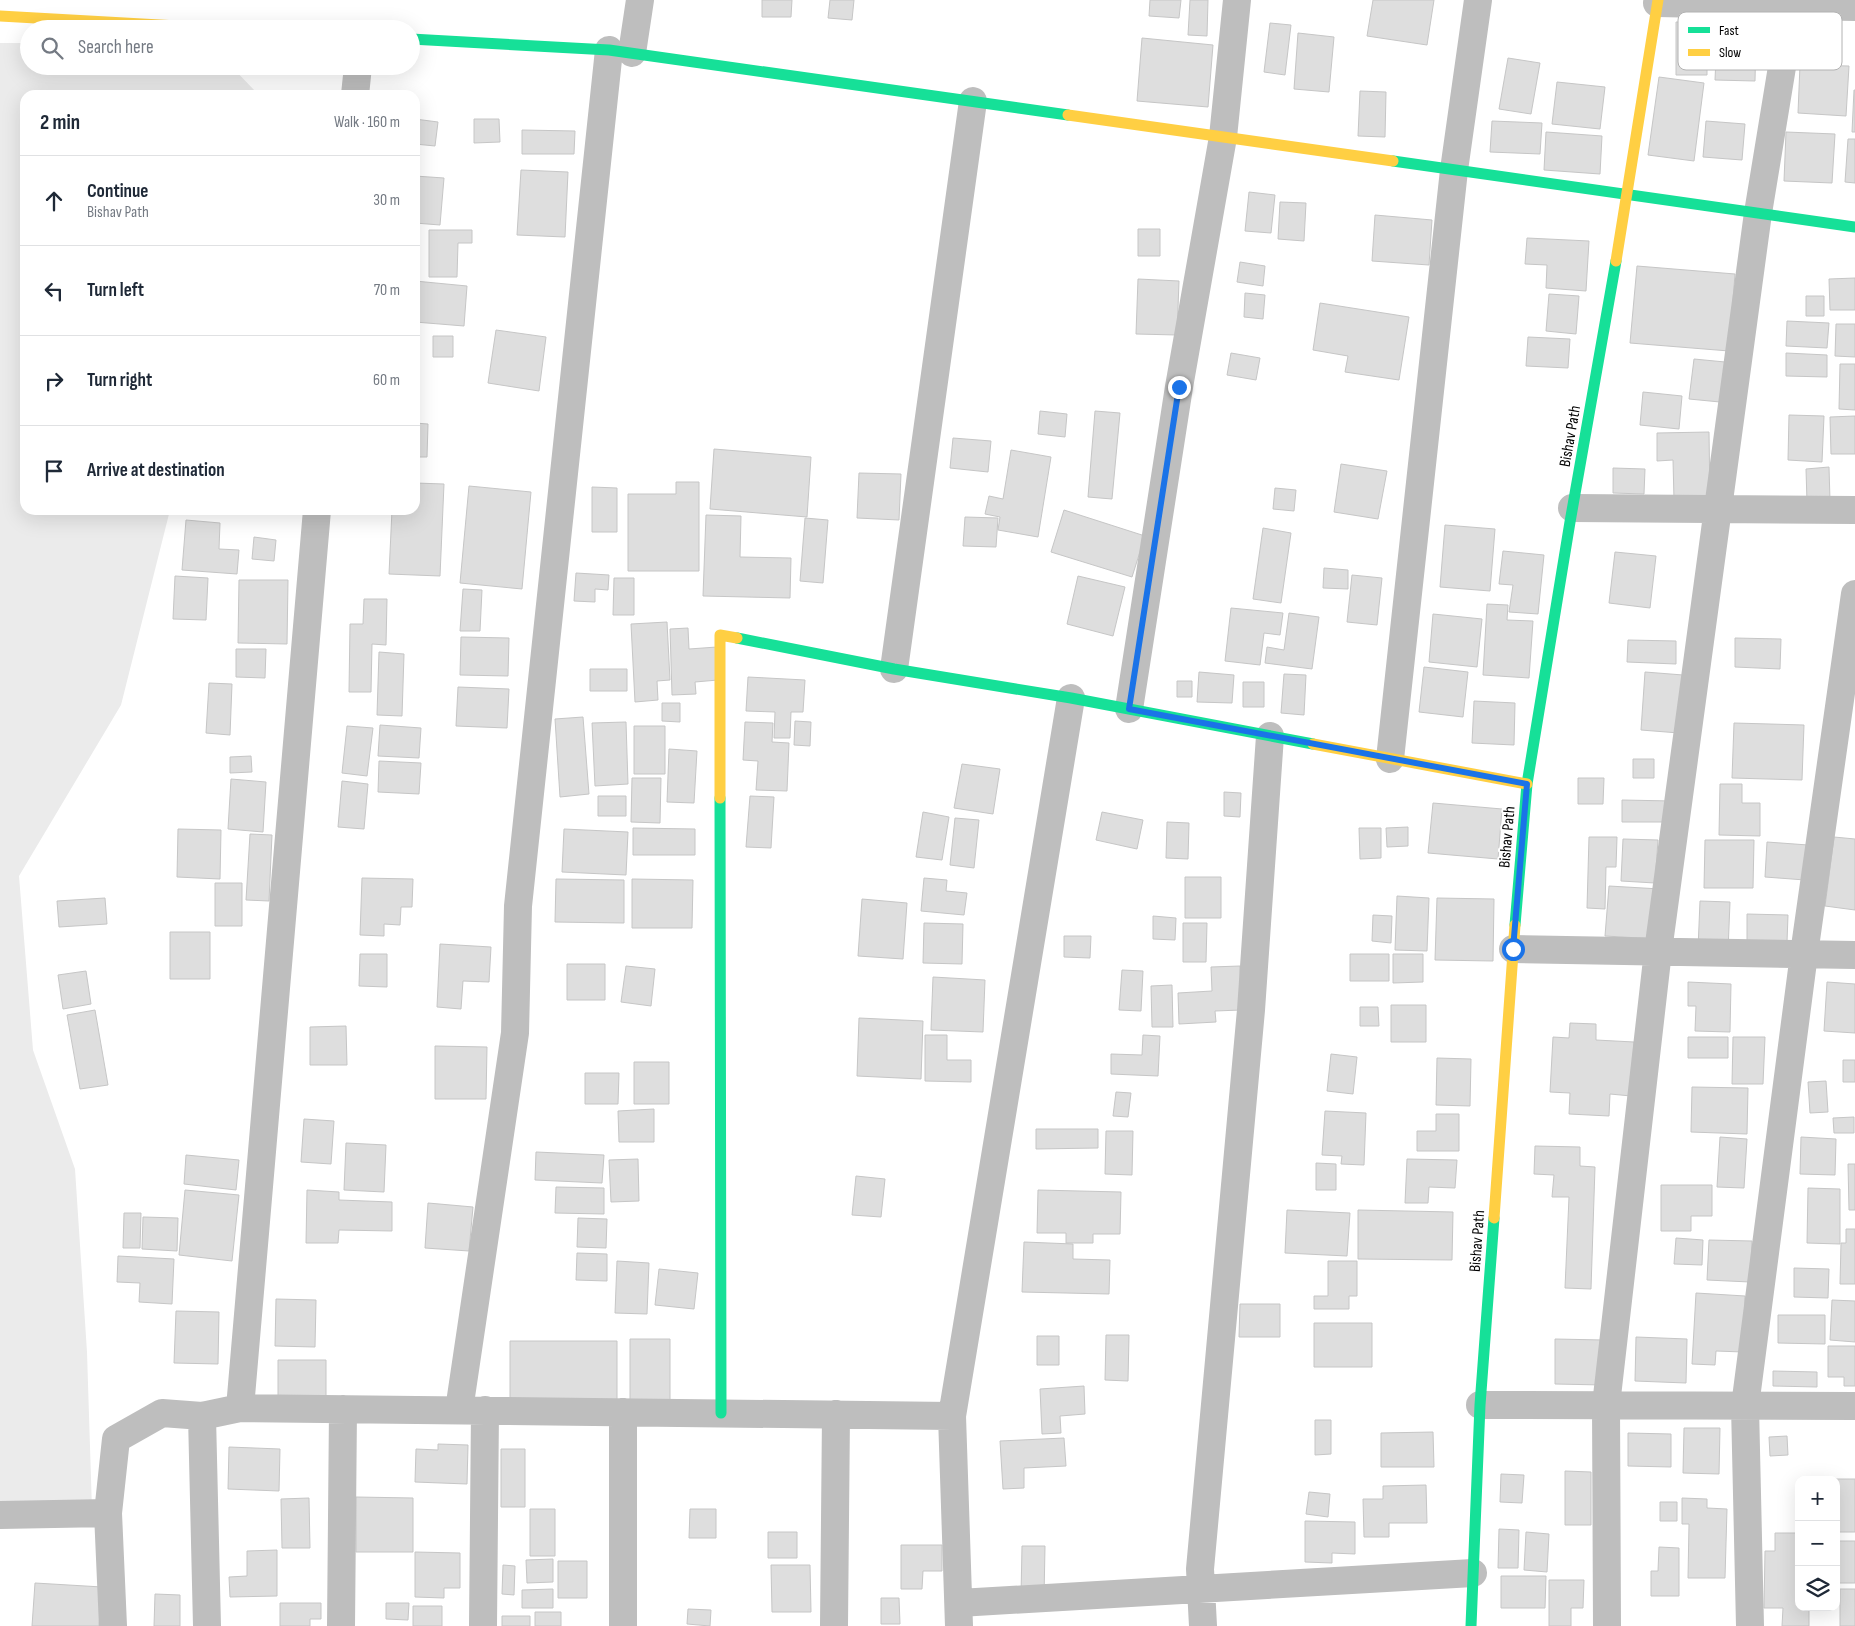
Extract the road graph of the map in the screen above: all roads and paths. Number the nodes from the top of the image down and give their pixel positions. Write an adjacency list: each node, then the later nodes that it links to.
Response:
1 (640, 0): 10 (street)
2 (1237, 0): 15 (street)
3 (1478, 0): 16 (street)
4 (1657, 1): 5 (street); 17 (street, Bishav Path)
5 (1792, 3): 6 (street)
6 (1855, 7)
7 (0, 16): 8 (street)
8 (71, 20)
9 (420, 40): 10 (street)
10 (621, 51): 14 (street); 41 (street)
11 (1781, 70): 18 (street)
12 (357, 75): 13 (street)
13 (356, 90)
14 (973, 101): 15 (street); 25 (street)
15 (1223, 137): 16 (street); 27 (street)
16 (1454, 170): 17 (street); 29 (street)
17 (1628, 195): 18 (street); 20 (street, Bishav Path)
18 (1758, 213): 19 (street); 21 (street)
19 (1855, 227)
20 (1572, 508): 21 (street); 30 (street, Bishav Path)
21 (1719, 509): 22 (street); 32 (street)
22 (1855, 510)
23 (317, 515): 39 (street)
24 (1855, 594): 33 (street)
25 (894, 669): 26 (street); 43 (street)
26 (1071, 698): 27 (street); 46 (street)
27 (1129, 709): 28 (street)
28 (1270, 736): 29 (street); 50 (street)
29 (1390, 759): 30 (street)
30 (1527, 784): 31 (street, Bishav Path)
31 (1513, 949): 32 (street); 35 (street, Bishav Path)
32 (1658, 951): 33 (street); 36 (street)
33 (1804, 954): 34 (street); 37 (street)
34 (1855, 955)
35 (1480, 1404): 36 (street); 49 (street, Bishav Path)
36 (1606, 1405): 37 (street); 60 (street)
37 (1745, 1406): 38 (street); 61 (street)
38 (1855, 1406)
39 (240, 1408): 40 (street); 45 (street)
40 (343, 1409): 41 (street); 54 (street)
41 (472, 1410): 42 (street); 55 (street)
42 (623, 1412): 43 (street); 56 (street)
43 (721, 1413): 44 (street)
44 (836, 1414): 46 (street); 57 (street)
45 (202, 1416): 47 (street); 53 (street)
46 (952, 1416): 51 (street)
47 (108, 1513): 48 (street); 52 (street)
48 (0, 1515)
49 (1473, 1573): 50 (street); 59 (street, Bishav Path)
50 (1201, 1589): 51 (street); 58 (street)
51 (959, 1615)
52 (113, 1626)
53 (207, 1626)
54 (341, 1626)
55 (483, 1626)
56 (622, 1626)
57 (834, 1626)
58 (1203, 1626)
59 (1471, 1626)
60 (1607, 1626)
61 (1750, 1626)

